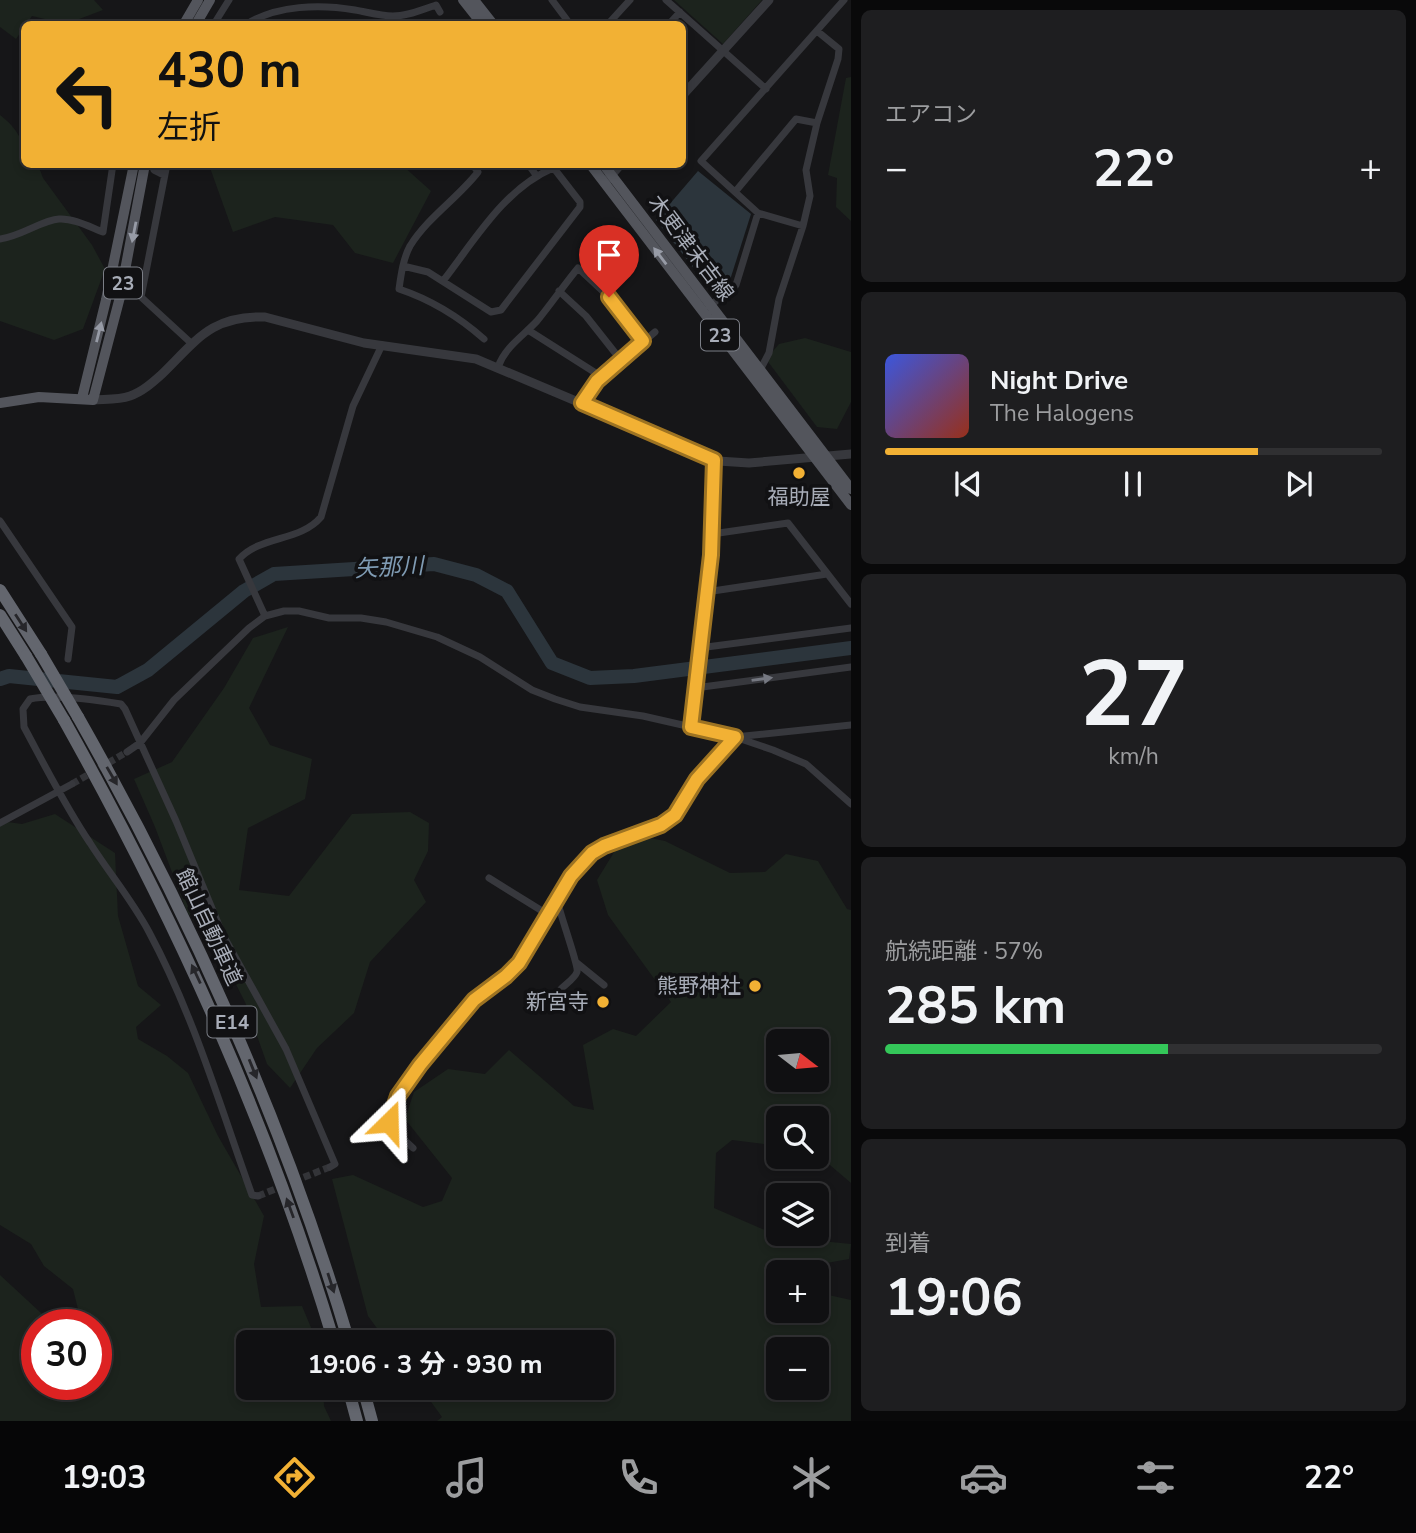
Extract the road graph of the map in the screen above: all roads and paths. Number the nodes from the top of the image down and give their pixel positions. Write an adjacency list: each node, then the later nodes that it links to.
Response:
1 (198, 0): 13 (main road)
2 (209, 0): 14 (main road)
3 (229, 0): 15 (street)
4 (463, 0): 17 (main road)
5 (474, 0): 18 (main road)
6 (552, 0): 19 (street)
7 (630, 0): 20 (street)
8 (666, 0): 12 (street)
9 (769, 0): 23 (street)
10 (845, 0): 22 (street)
11 (440, 12): 16 (street)
12 (680, 12): 21 (street); 23 (street)
13 (186, 21)
14 (198, 21)
15 (216, 21)
16 (252, 21)
17 (480, 21)
18 (491, 21)
19 (568, 21)
20 (611, 21)
21 (671, 21)
22 (817, 31): 24 (street); 26 (street)
23 (723, 51): 24 (street); 25 (street)
24 (766, 89): 40 (street)
25 (686, 92)
26 (817, 123): 40 (street); 42 (street)
27 (112, 168): 43 (street)
28 (133, 168): 45 (main road, 23)
29 (149, 168): 60 (main road, 23, one-way to 60)
30 (151, 168): 37 (street)
31 (166, 168): 37 (street)
32 (475, 168): 46 (street)
33 (531, 168): 38 (street)
34 (595, 168): 39 (main road, 木更津末吉線 / 23)
35 (604, 168): 39 (main road, 木更津末吉線 / 23)
36 (618, 168): 39 (street)
37 (164, 175): 54 (street)
38 (536, 175): 47 (street); 47 (street)
39 (608, 179): 49 (main road, 木更津末吉線 / 23); 64 (main road, 木更津末吉線 / 23, one-way to 39)
40 (735, 192): 41 (street)
41 (758, 213): 42 (street); 49 (street)
42 (803, 226): 58 (street)
43 (103, 232): 44 (street); 45 (street)
44 (0, 239)
45 (118, 241): 60 (main road, 23, one-way to 45)
46 (403, 266): 47 (street); 52 (street)
47 (443, 281)
48 (559, 291): 50 (street); 53 (street); 56 (street)
49 (711, 305): 58 (main road, 木更津末吉線 / 23)
50 (528, 330): 57 (street); 59 (street)
51 (655, 332): 53 (street)
52 (484, 339)
53 (643, 341): 56 (street)
54 (191, 343): 55 (street); 60 (street)
55 (382, 345): 57 (street); 75 (street)
56 (621, 359): 59 (street)
57 (498, 367): 62 (street)
58 (760, 370): 64 (main road, 木更津末吉線 / 23)
59 (601, 377): 62 (street)
60 (87, 399): 61 (main road)
61 (0, 403)
62 (582, 403): 65 (street)
63 (851, 454): 64 (street)
64 (820, 457): 65 (street); 66 (main road, 木更津末吉線 / 23); 67 (main road, 木更津末吉線 / 23)
65 (714, 460): 69 (street)
66 (851, 489)
67 (851, 505)
68 (0, 521): 78 (street)
69 (712, 534): 70 (street); 72 (street)
70 (827, 574): 72 (street); 73 (street)
71 (1, 591): 100 (highway, 館山自動車道 / E14, one-way to 100, bridge)
72 (706, 592): 77 (street)
73 (851, 604)
74 (0, 615): 99 (highway, 館山自動車道 / E14, one-way to 74, bridge)
75 (265, 616): 82 (street); 84 (street)
76 (851, 628): 77 (street)
77 (699, 651): 80 (street)
78 (68, 659)
79 (851, 667): 80 (street, one-way to 79)
80 (695, 685): 82 (street)
81 (851, 725): 83 (street)
82 (691, 727): 83 (street)
83 (735, 737): 88 (street); 91 (street)
84 (140, 743): 85 (street); 87 (street); 97 (street)
85 (127, 752)
86 (72, 784): 87 (street)
87 (60, 793): 89 (street); 98 (street)
88 (851, 804)
89 (0, 823)
90 (489, 878): 92 (street)
91 (557, 899): 92 (street); 93 (street)
92 (547, 914): 96 (street)
93 (577, 963): 94 (street); 95 (street)
94 (604, 985)
95 (561, 989)
96 (414, 1148)
97 (330, 1167)
98 (258, 1196)
99 (330, 1330)
100 (345, 1330)
101 (351, 1400): 103 (highway)
102 (366, 1400): 104 (highway)
103 (357, 1421)
104 (372, 1421)

